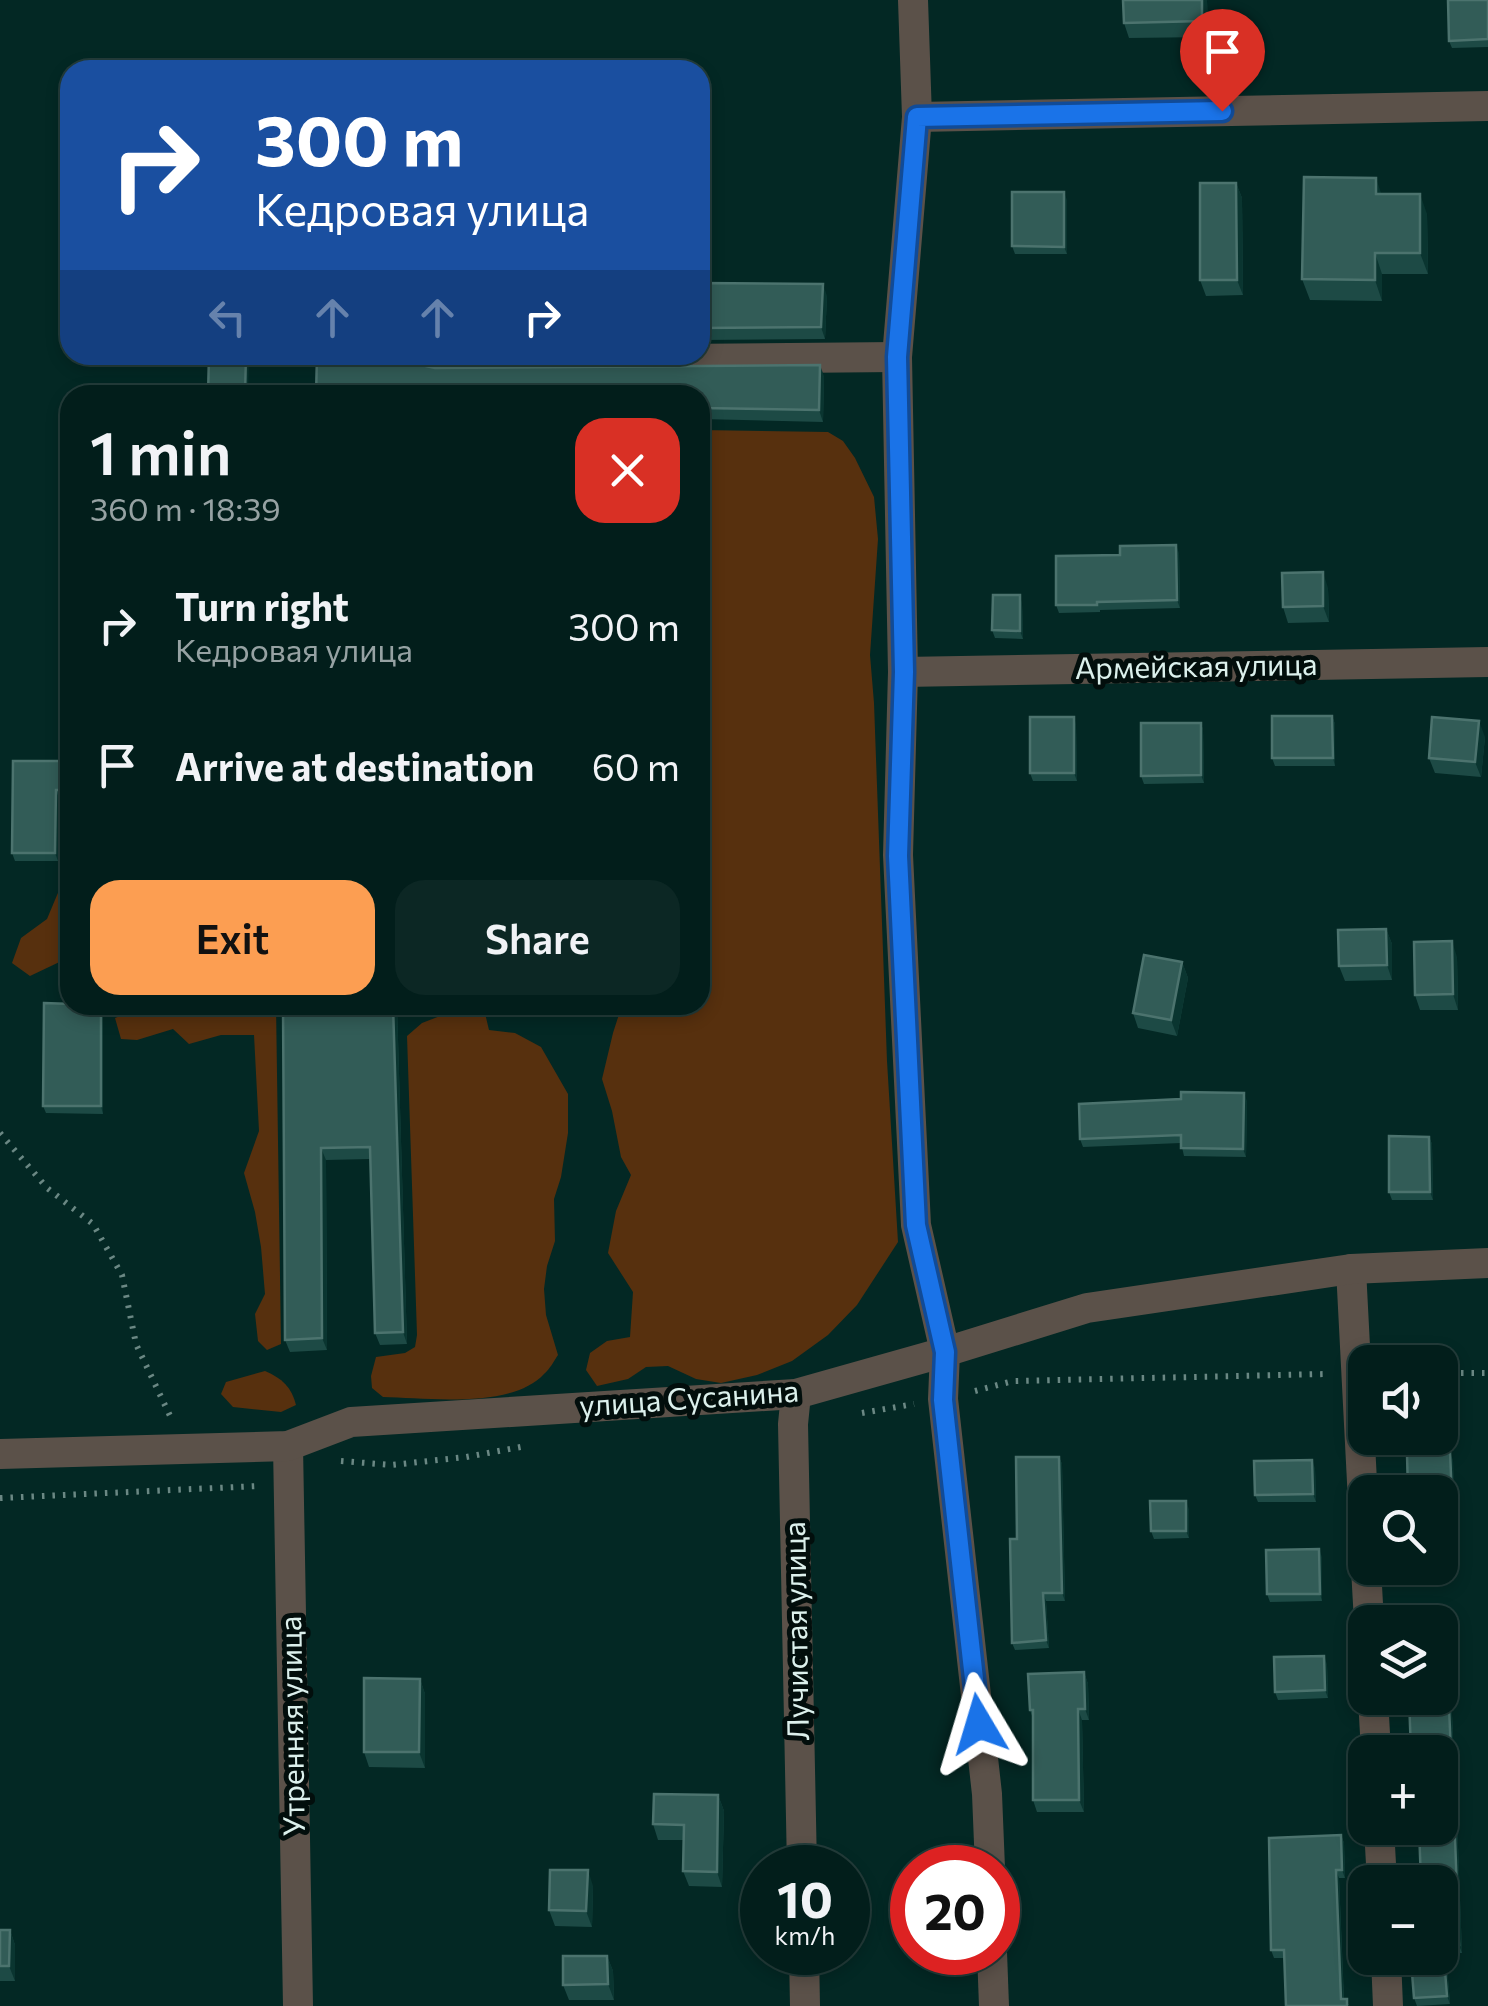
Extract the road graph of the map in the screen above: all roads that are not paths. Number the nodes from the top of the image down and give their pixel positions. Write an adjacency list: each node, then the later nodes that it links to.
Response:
1 (913, 0): 3 (street)
2 (1488, 106): 3 (street)
3 (917, 117): 4 (street)
4 (897, 357): 5 (street); 7 (street)
5 (710, 359)
6 (1488, 662): 7 (street, Армейская улица)
7 (904, 672): 10 (street)
8 (1488, 1263): 9 (street, улица Сусанина)
9 (1351, 1269): 10 (street, улица Сусанина); 14 (street)
10 (945, 1352): 11 (street, улица Сусанина); 16 (street)
11 (796, 1394): 12 (street, улица Сусанина); 15 (street, Лучистая улица)
12 (288, 1446): 13 (street, улица Сусанина); 20 (street, Утренняя улица)
13 (0, 1454)
14 (1362, 1475)
15 (802, 1845)
16 (989, 1845)
17 (805, 1975): 21 (street)
18 (993, 1975): 22 (street)
19 (1387, 1975): 23 (street)
20 (298, 2006)
21 (806, 2006)
22 (994, 2006)
23 (1388, 2006)

